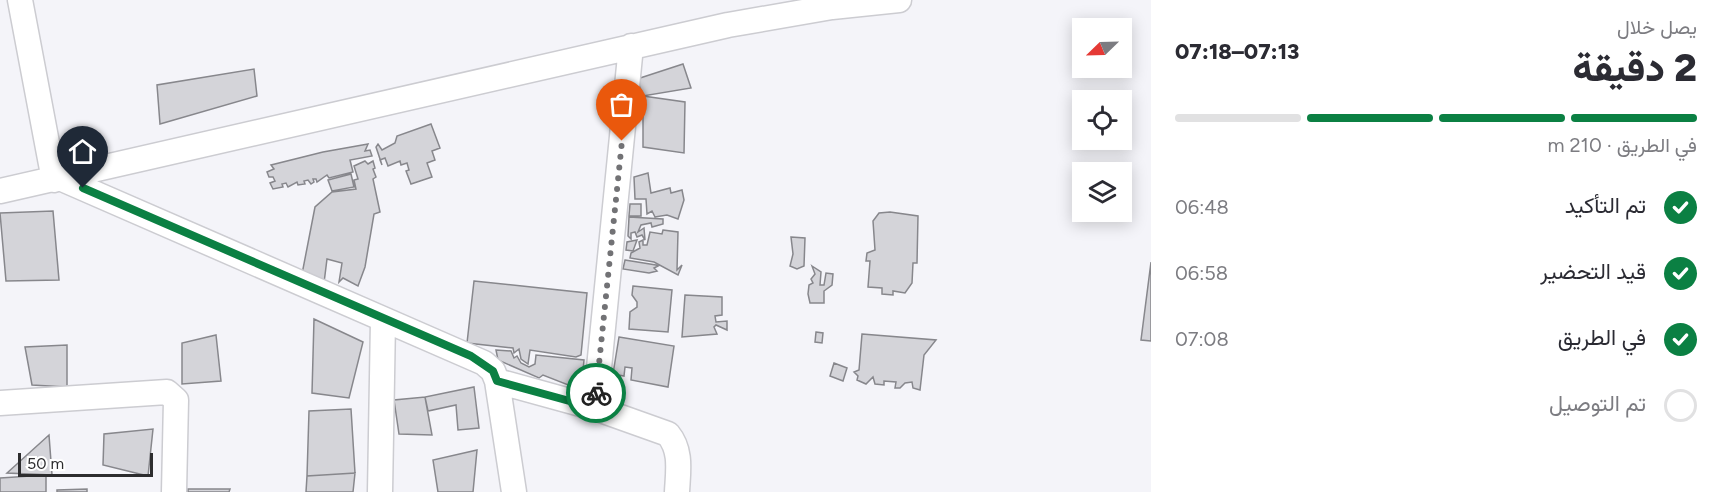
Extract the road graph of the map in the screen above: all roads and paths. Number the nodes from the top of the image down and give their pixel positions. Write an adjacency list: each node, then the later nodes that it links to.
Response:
1 (20, 0): 4 (street)
2 (899, 0): 3 (street)
3 (631, 46): 4 (street); 9 (street)
4 (58, 179): 5 (street); 6 (street)
5 (0, 191)
6 (383, 320): 7 (street); 11 (street)
7 (497, 381): 9 (street); 12 (street)
8 (0, 403): 10 (street)
9 (595, 408): 13 (street)
10 (174, 492)
11 (380, 492)
12 (514, 492)
13 (677, 492)

